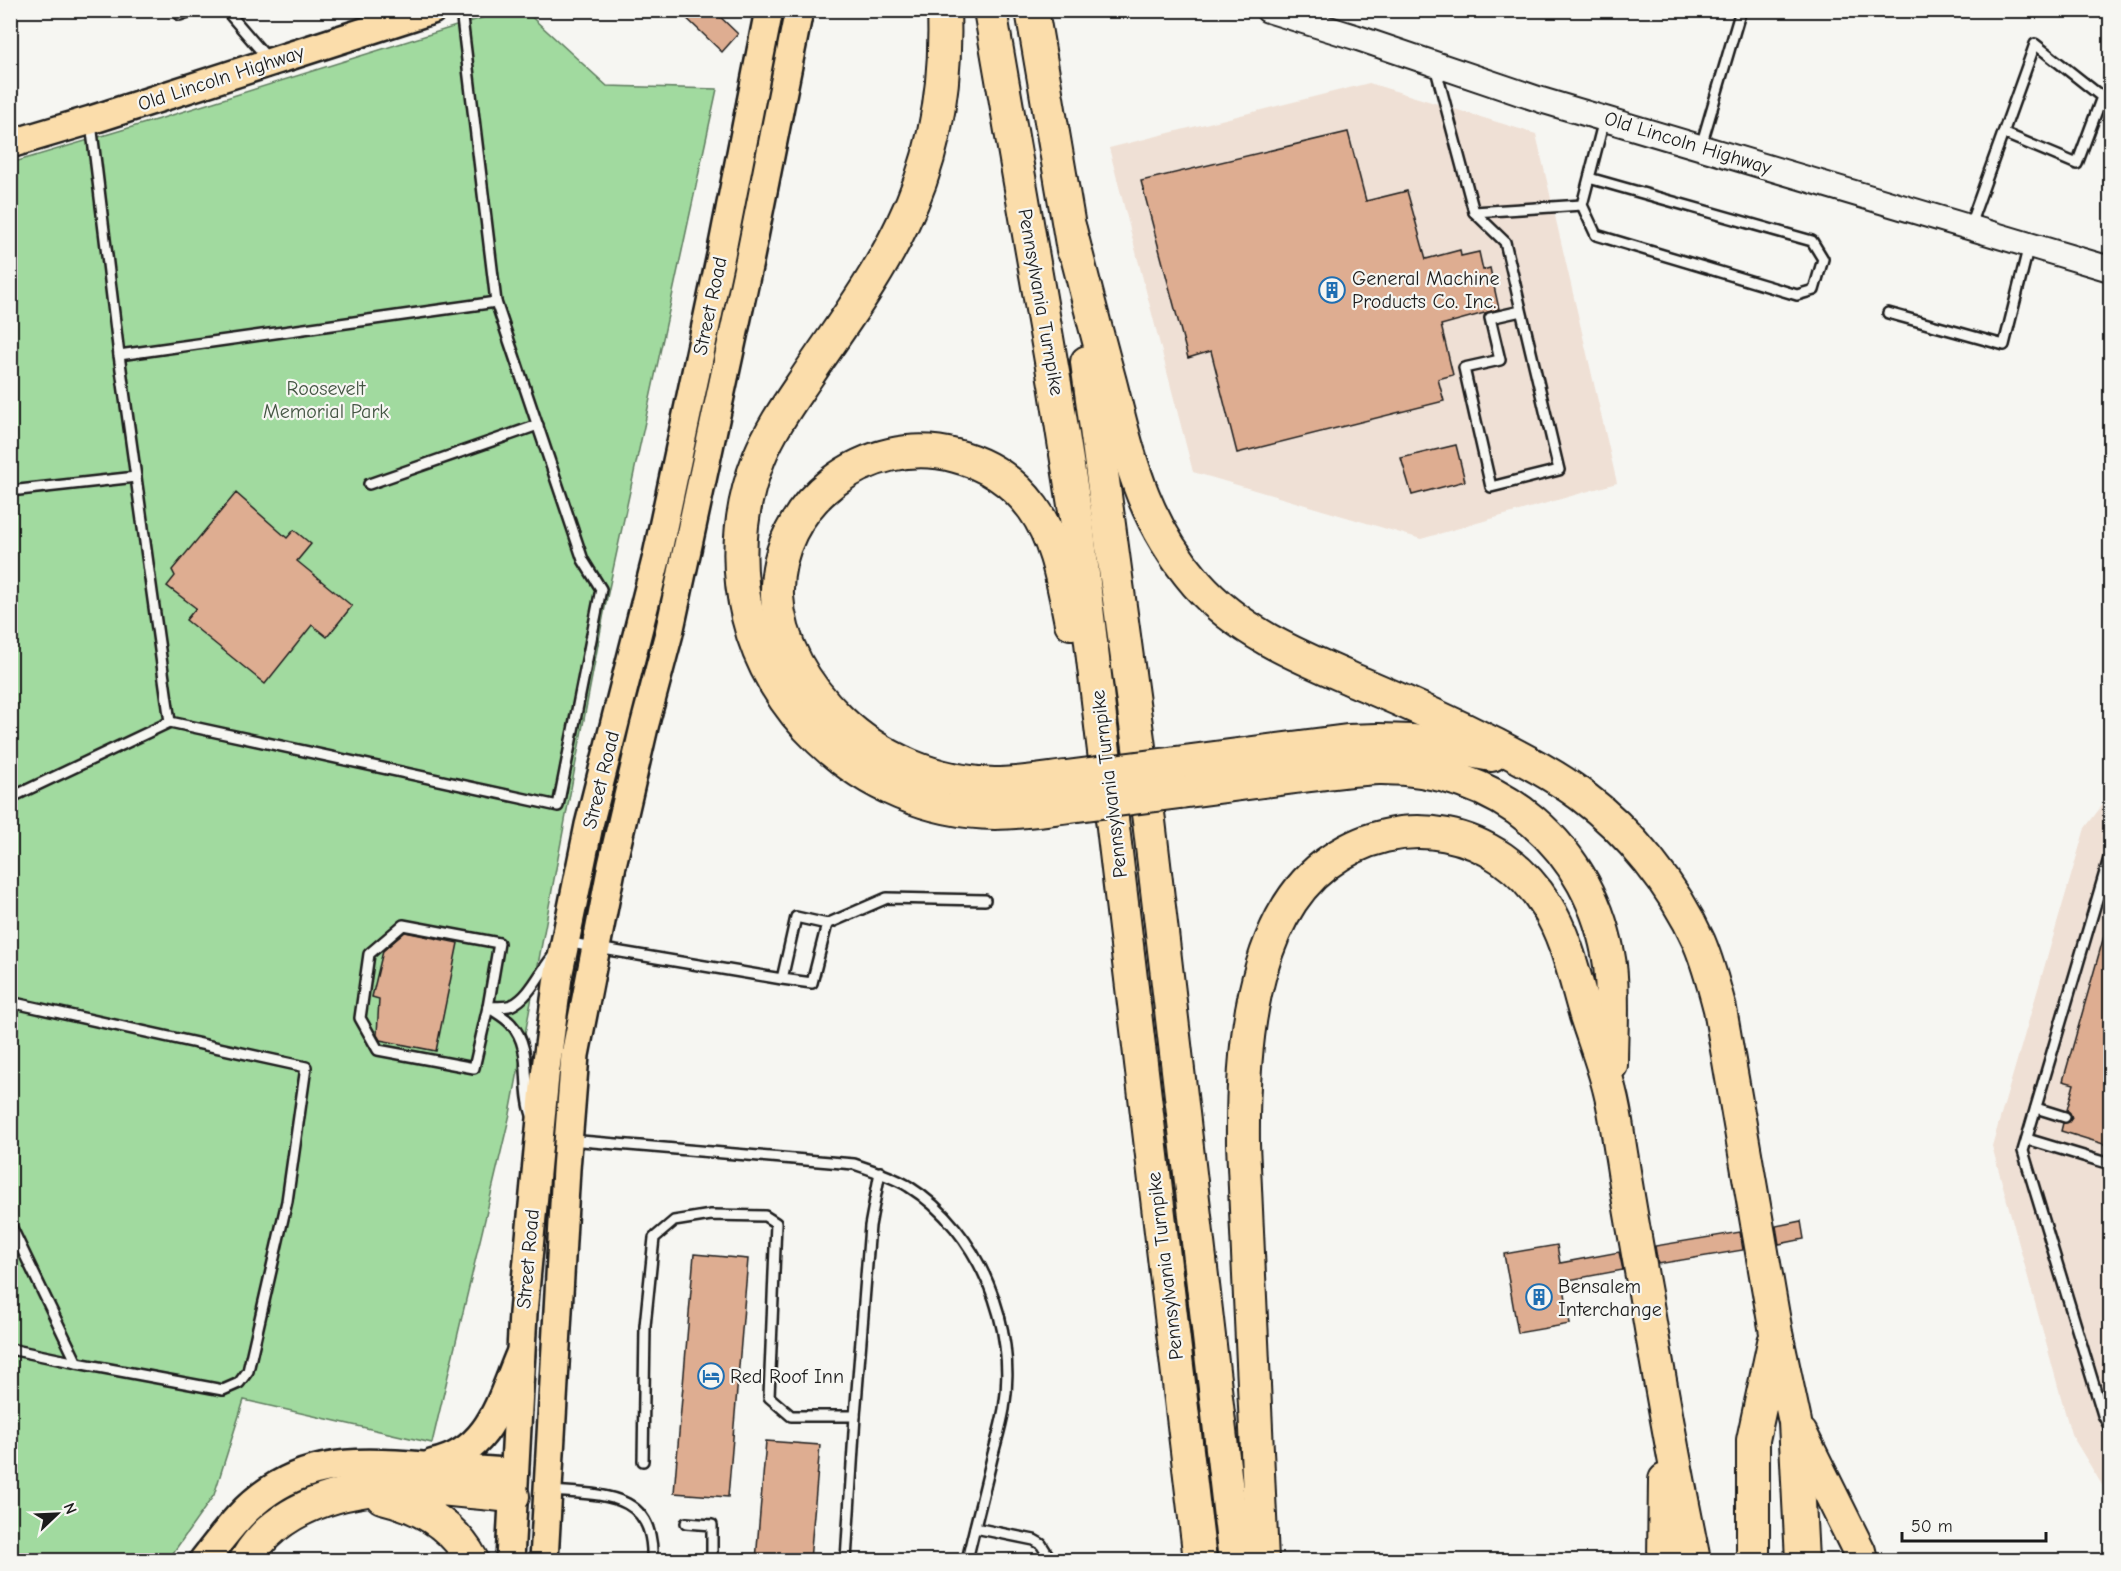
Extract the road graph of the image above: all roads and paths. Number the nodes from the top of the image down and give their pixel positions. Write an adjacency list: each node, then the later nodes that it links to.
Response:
1 (194, 10): 12 (lane)
2 (226, 10): 13 (lane)
3 (432, 10): 13 (main road, Old Lincoln Highway)
4 (461, 10): 27 (lane)
5 (770, 10): 44 (main road, Street Road)
6 (799, 10): 45 (main road, Street Road)
7 (944, 10): 38 (highway)
8 (990, 10): 40 (highway, Pennsylvania Turnpike)
9 (1032, 10): 24 (highway, Pennsylvania Turnpike)
10 (1268, 10): 14 (main road, Old Lincoln Highway)
11 (1741, 10): 19 (lane)
12 (180, 15)
13 (271, 61): 16 (main road, Old Lincoln Highway)
14 (1434, 63): 15 (main road, Old Lincoln Highway); 22 (lane)
15 (1605, 118): 19 (main road, Old Lincoln Highway); 20 (lane)
16 (91, 120): 18 (main road, Old Lincoln Highway); 30 (lane)
17 (2003, 133): 17 (lane); 23 (lane)
18 (10, 144)
19 (1701, 146): 23 (main road, Old Lincoln Highway)
20 (1589, 178): 21 (lane); 21 (lane)
21 (1582, 205): 22 (lane)
22 (1474, 212): 28 (lane)
23 (1969, 228): 25 (main road, Old Lincoln Highway)
24 (1070, 229): 36 (highway); 84 (highway, Pennsylvania Turnpike)
25 (2029, 245): 26 (main road, Old Lincoln Highway); 29 (lane)
26 (2110, 269)
27 (496, 302): 30 (lane); 31 (lane)
28 (1521, 311): 28 (lane)
29 (1888, 313)
30 (119, 356): 32 (lane)
31 (538, 425): 33 (lane); 35 (lane)
32 (136, 477): 34 (lane); 35 (lane)
33 (369, 484)
34 (10, 491)
35 (170, 722): 39 (lane)
36 (1531, 763): 37 (highway); 58 (highway)
37 (1178, 777): 38 (highway, bridge); 49 (highway)
38 (1068, 791): 40 (highway)
39 (10, 798)
40 (1112, 809): 83 (highway, Pennsylvania Turnpike)
41 (2110, 855): 50 (lane)
42 (985, 900): 43 (lane)
43 (827, 924): 46 (lane); 46 (lane)
44 (564, 941): 45 (lane); 48 (lane); 52 (main road, Street Road)
45 (597, 948): 46 (lane); 54 (main road, Street Road)
46 (782, 979)
47 (10, 1002): 61 (lane)
48 (488, 1007): 48 (lane); 52 (lane)
49 (1610, 1093): 64 (highway); 85 (highway)
50 (2036, 1108): 51 (lane); 53 (lane)
51 (2064, 1118)
52 (539, 1133): 60 (main road, Street Road)
53 (2027, 1139): 55 (lane); 65 (lane)
54 (568, 1140): 56 (lane); 69 (main road, Street Road)
55 (2110, 1164)
56 (880, 1172): 62 (lane); 72 (lane)
57 (10, 1224): 61 (lane)
58 (1776, 1333): 63 (highway); 88 (highway)
59 (10, 1349): 61 (lane)
60 (520, 1355): 67 (highway); 68 (main road, Street Road)
61 (77, 1364)
62 (855, 1416): 66 (lane); 80 (lane)
63 (1796, 1422): 89 (highway); 90 (highway)
64 (1667, 1423): 86 (highway); 87 (highway)
65 (2110, 1428)
66 (643, 1461)
67 (423, 1466): 68 (highway); 73 (highway)
68 (514, 1485): 69 (main road); 70 (highway); 76 (main road, Street Road)
69 (548, 1491): 77 (main road, Street Road); 78 (lane)
70 (339, 1497): 74 (highway); 75 (highway)
71 (686, 1523): 79 (lane)
72 (975, 1528): 81 (lane); 82 (lane)
73 (204, 1560)
74 (246, 1560)
75 (472, 1560)
76 (510, 1560)
77 (544, 1560)
78 (652, 1560)
79 (712, 1560)
80 (846, 1560)
81 (967, 1560)
82 (1052, 1560)
83 (1200, 1560)
84 (1235, 1560)
85 (1262, 1560)
86 (1664, 1560)
87 (1694, 1560)
88 (1753, 1560)
89 (1802, 1560)
90 (1861, 1560)

